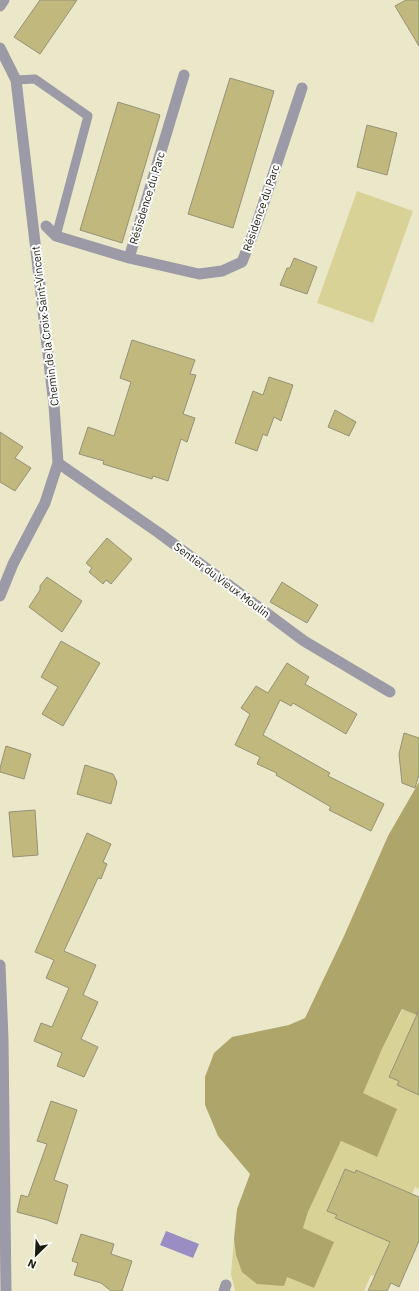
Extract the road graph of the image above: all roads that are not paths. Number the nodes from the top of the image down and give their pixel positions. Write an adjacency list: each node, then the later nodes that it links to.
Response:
1 (4, 0): 2 (street)
2 (0, 6)
3 (0, 48): 5 (street, Chemin de la Croix Saint-Vincent)
4 (184, 75): 10 (street, Résisdence du Parc)
5 (16, 80): 7 (street, Chemin de la Croix Saint-Vincent); 9 (lane)
6 (302, 88): 10 (street, Résidence du Parc)
7 (33, 224): 8 (lane); 11 (street, Chemin de la Croix Saint-Vincent)
8 (46, 226): 9 (street, Résisdence du Parc)
9 (56, 236): 10 (street, Résisdence du Parc)
10 (129, 258)
11 (58, 463): 12 (street, Chemin de la Croix Saint-Vincent); 13 (street, Sentier du Vieux Moulin)
12 (0, 596)
13 (390, 692)
14 (0, 965): 15 (street)
15 (6, 1291)

